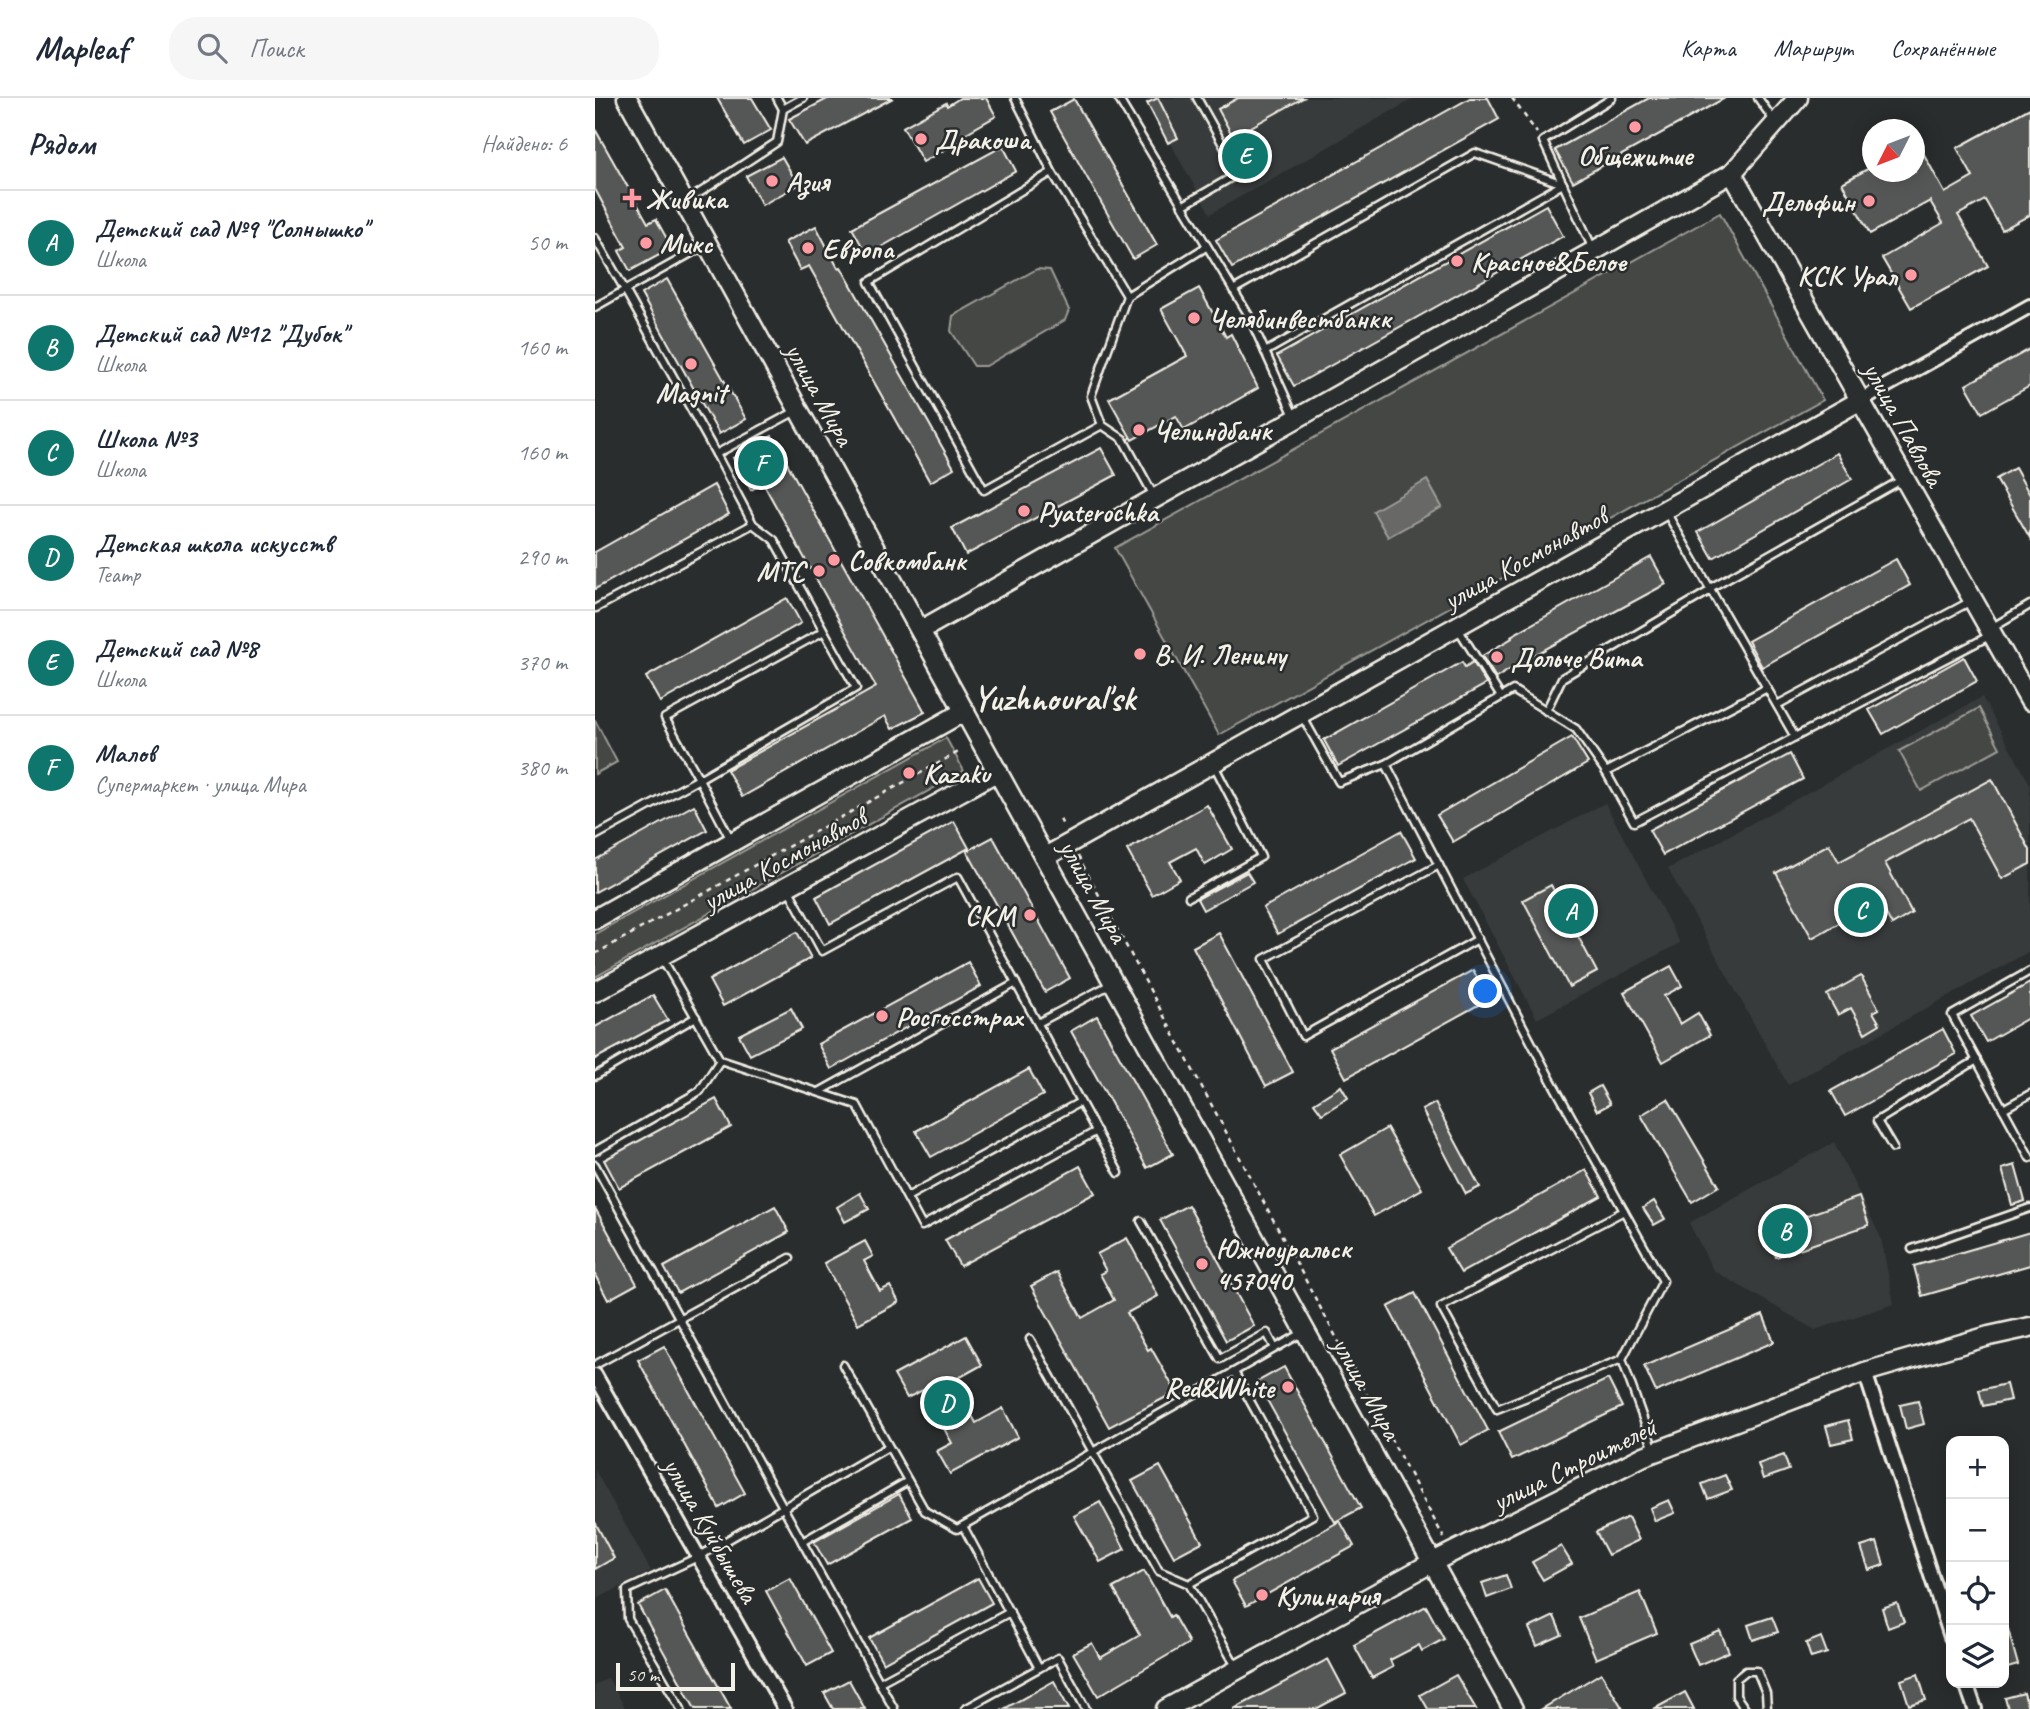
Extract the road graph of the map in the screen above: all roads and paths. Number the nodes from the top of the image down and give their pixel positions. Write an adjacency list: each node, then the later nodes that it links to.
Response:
1 (627, 98): 17 (street, улица Мира)
2 (777, 98): 11 (lane)
3 (803, 98): 11 (lane)
4 (1015, 98): 14 (lane)
5 (1118, 98): 18 (lane)
6 (1197, 98): 18 (lane)
7 (1512, 98): 13 (path)
8 (1612, 98): 13 (lane)
9 (1758, 98): 12 (lane)
10 (1798, 98): 12 (street)
11 (783, 109): 17 (lane)
12 (1776, 124): 15 (street)
13 (1543, 142): 16 (lane)
14 (1052, 172): 25 (lane); 32 (lane)
15 (1732, 173): 22 (street); 29 (street, улица Павлова)
16 (1563, 184): 22 (lane); 24 (lane); 28 (lane)
17 (685, 202): 20 (street, улица Мира)
18 (1182, 206): 21 (lane)
19 (595, 238): 23 (lane)
20 (708, 244): 23 (lane); 30 (street, улица Мира)
21 (1206, 247): 24 (lane); 25 (lane)
22 (1594, 251): 31 (street)
23 (625, 290): 27 (lane); 33 (lane)
24 (1233, 290): 28 (lane)
25 (1127, 296): 32 (lane)
26 (2030, 306): 29 (street, улица Космонавтов)
27 (595, 307)
28 (1265, 352): 31 (lane)
29 (1861, 400): 34 (street, улица Павлова); 36 (street, улица Космонавтов)
30 (799, 410): 33 (lane); 43 (street, улица Мира)
31 (1296, 419): 35 (street)
32 (1102, 425): 35 (lane)
33 (716, 454): 37 (lane)
34 (1904, 478): 38 (lane); 39 (street, улица Павлова)
35 (1155, 498): 43 (street)
36 (1665, 510): 38 (lane); 42 (street, улица Космонавтов)
37 (753, 524): 41 (lane); 44 (lane)
38 (1711, 589): 46 (lane); 50 (lane)
39 (1973, 600): 45 (street, улица Павлова); 49 (lane)
40 (2030, 605): 45 (lane)
41 (597, 608)
42 (1457, 626): 47 (lane); 52 (street, улица Космонавтов)
43 (921, 630): 51 (street, улица Мира)
44 (824, 631): 59 (lane); 59 (lane)
45 (1991, 632): 48 (street, улица Павлова); 53 (lane)
46 (1767, 688): 49 (lane); 58 (lane)
47 (1501, 697): 50 (lane); 56 (lane)
48 (2030, 701)
49 (1777, 705): 53 (lane)
50 (1546, 710): 58 (lane)
51 (965, 711): 57 (street, улица Мира); 62 (street, улица Космонавтов)
52 (1300, 714): 55 (street, улица Космонавтов); 56 (lane)
53 (1795, 737): 58 (lane)
54 (962, 750): 70 (path)
55 (1213, 763): 63 (street, улица Космонавтов); 67 (lane)
56 (1386, 764): 65 (lane)
57 (998, 771): 64 (street, улица Мира); 66 (street, улица Космонавтов)
58 (1606, 772)
59 (699, 779): 61 (lane); 62 (lane)
60 (1060, 819): 63 (path)
61 (595, 836)
62 (732, 842): 68 (street, улица Космонавтов)
63 (1071, 843): 64 (street, улица Космонавтов); 116 (path)
64 (1045, 857): 73 (street, улица Мира)
65 (1440, 865): 69 (lane); 69 (lane)
66 (788, 887): 71 (street, улица Космонавтов); 74 (lane)
67 (1189, 897)
68 (595, 919)
69 (1478, 939): 94 (lane)
70 (595, 954)
71 (661, 956): 75 (street, улица Космонавтов); 76 (lane)
72 (2030, 971): 79 (lane)
73 (1114, 982): 77 (lane); 100 (street, улица Мира)
74 (1016, 983): 77 (lane); 81 (lane)
75 (595, 992)
76 (696, 1017): 78 (lane); 80 (lane)
77 (1038, 1023): 83 (lane)
78 (720, 1060): 81 (lane); 87 (lane)
79 (1977, 1060): 84 (lane); 86 (lane)
80 (595, 1076)
81 (819, 1092): 92 (lane)
82 (2030, 1094): 84 (lane)
83 (1080, 1102): 85 (lane); 92 (lane)
84 (2003, 1109): 88 (lane)
85 (1097, 1132): 90 (lane); 92 (lane)
86 (1893, 1148)
87 (595, 1151)
88 (2030, 1158)
89 (595, 1165): 91 (lane)
90 (1119, 1173)
91 (597, 1174): 98 (lane)
92 (907, 1198)
93 (2030, 1208): 96 (lane)
94 (1624, 1211): 103 (lane); 103 (lane)
95 (1141, 1221): 102 (lane)
96 (1912, 1250)
97 (790, 1258): 98 (lane)
98 (679, 1318): 104 (lane); 113 (lane)
99 (2030, 1327): 107 (street, улица Строителей)
100 (1306, 1331): 102 (lane); 118 (street, улица Мира)
101 (1030, 1339): 110 (lane)
102 (1275, 1348): 106 (lane)
103 (1622, 1359): 111 (lane)
104 (595, 1365)
105 (843, 1366): 109 (lane)
106 (1234, 1372): 110 (lane); 119 (lane)
107 (1865, 1372): 111 (street, улица Строителей); 121 (street)
108 (595, 1375): 117 (street, улица Куйбышева)
109 (888, 1447): 112 (lane); 113 (lane)
110 (1093, 1452): 114 (lane); 119 (lane)
111 (1654, 1452): 116 (street, улица Строителей)
112 (908, 1481): 114 (lane); 115 (lane)
113 (783, 1508): 115 (lane); 117 (lane)
114 (963, 1526): 120 (lane)
115 (802, 1542): 124 (lane)
116 (1452, 1552): 118 (street, улица Строителей)
117 (698, 1557): 126 (lane); 127 (street, улица Куйбышева)
118 (1433, 1562): 123 (street, улица Строителей); 132 (street, улица Мира)
119 (1189, 1584): 123 (lane)
120 (1010, 1612): 122 (lane); 124 (lane)
121 (1947, 1625)
122 (1039, 1668): 129 (lane); 130 (lane)
123 (1238, 1669): 131 (street, улица Строителей)
124 (880, 1682): 128 (lane)
125 (1968, 1688): 135 (street)
126 (681, 1709)
127 (785, 1709)
128 (894, 1709)
129 (965, 1709)
130 (1086, 1709)
131 (1166, 1709)
132 (1513, 1709)
133 (1745, 1709): 134 (lane)
134 (1767, 1709)
135 (1975, 1709)

